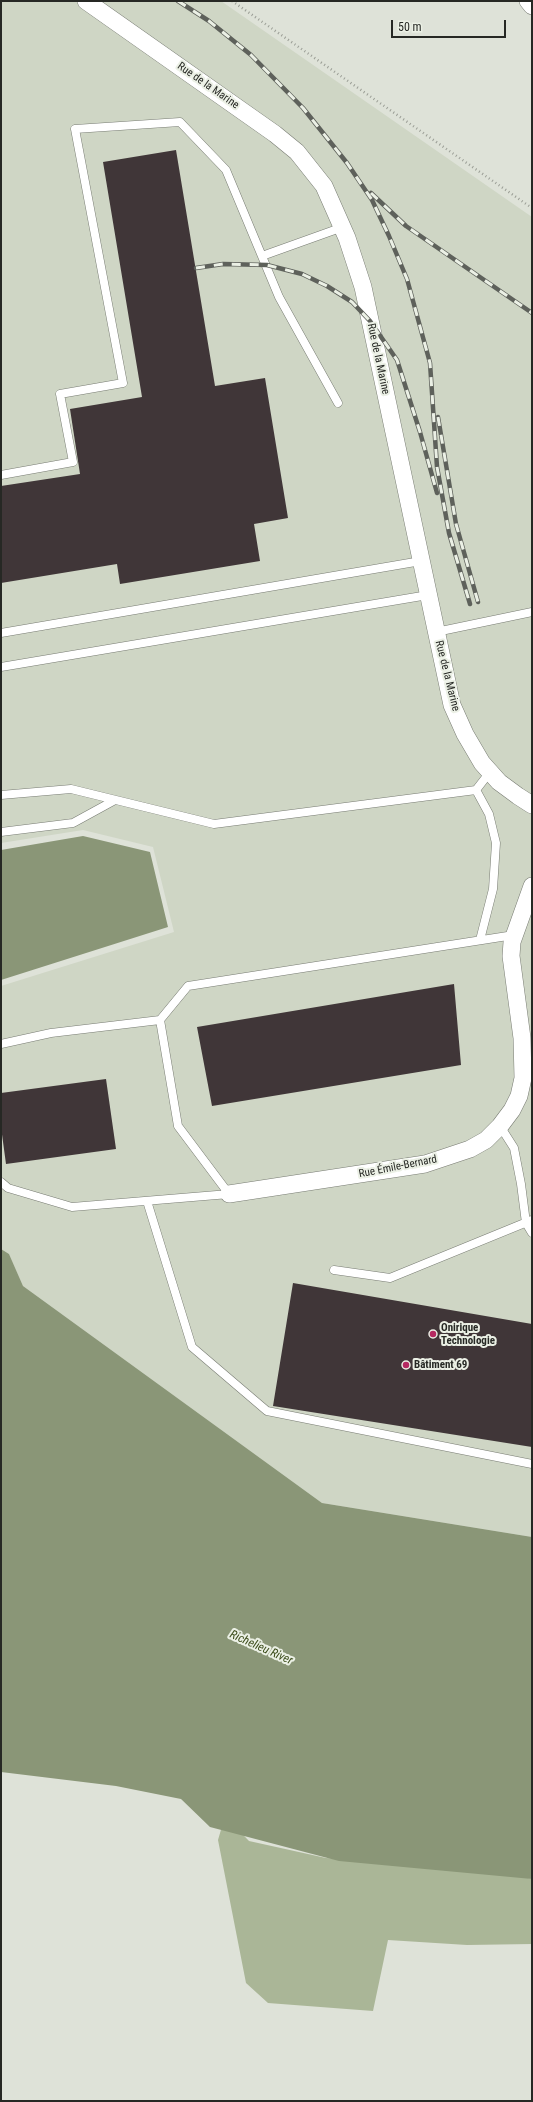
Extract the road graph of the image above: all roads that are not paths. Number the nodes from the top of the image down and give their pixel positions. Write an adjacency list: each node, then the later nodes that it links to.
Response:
1 (86, 1): 4 (street, Rue de la Marine)
2 (528, 1): 3 (street)
3 (532, 6)
4 (342, 227): 5 (lane); 8 (street, Rue de la Marine)
5 (262, 256): 6 (lane); 7 (lane)
6 (338, 402)
7 (1, 475)
8 (421, 561): 9 (street, Rue de la Marine); 12 (lane)
9 (428, 595): 11 (street, Rue de la Marine); 13 (lane)
10 (532, 612): 11 (lane)
11 (436, 632): 14 (street, Rue de la Marine)
12 (1, 633)
13 (1, 668)
14 (490, 772): 15 (lane); 18 (street, Rue de la Marine)
15 (476, 790): 17 (lane); 22 (lane)
16 (1, 795): 17 (lane)
17 (115, 800): 19 (lane)
18 (532, 805)
19 (1, 832)
20 (532, 886): 21 (street, Rue Émile-Bernard)
21 (514, 935): 22 (lane); 25 (street, Rue Émile-Bernard)
22 (480, 940): 23 (lane)
23 (160, 1020): 24 (lane); 28 (lane)
24 (1, 1044)
25 (528, 1080): 26 (street, Rue Émile-Bernard)
26 (500, 1126): 28 (street, Rue Émile-Bernard); 30 (lane)
27 (1, 1182): 29 (lane)
28 (229, 1194): 29 (lane)
29 (147, 1201): 33 (lane)
30 (529, 1222): 31 (lane); 32 (lane)
31 (532, 1233)
32 (334, 1270)
33 (532, 1464)

